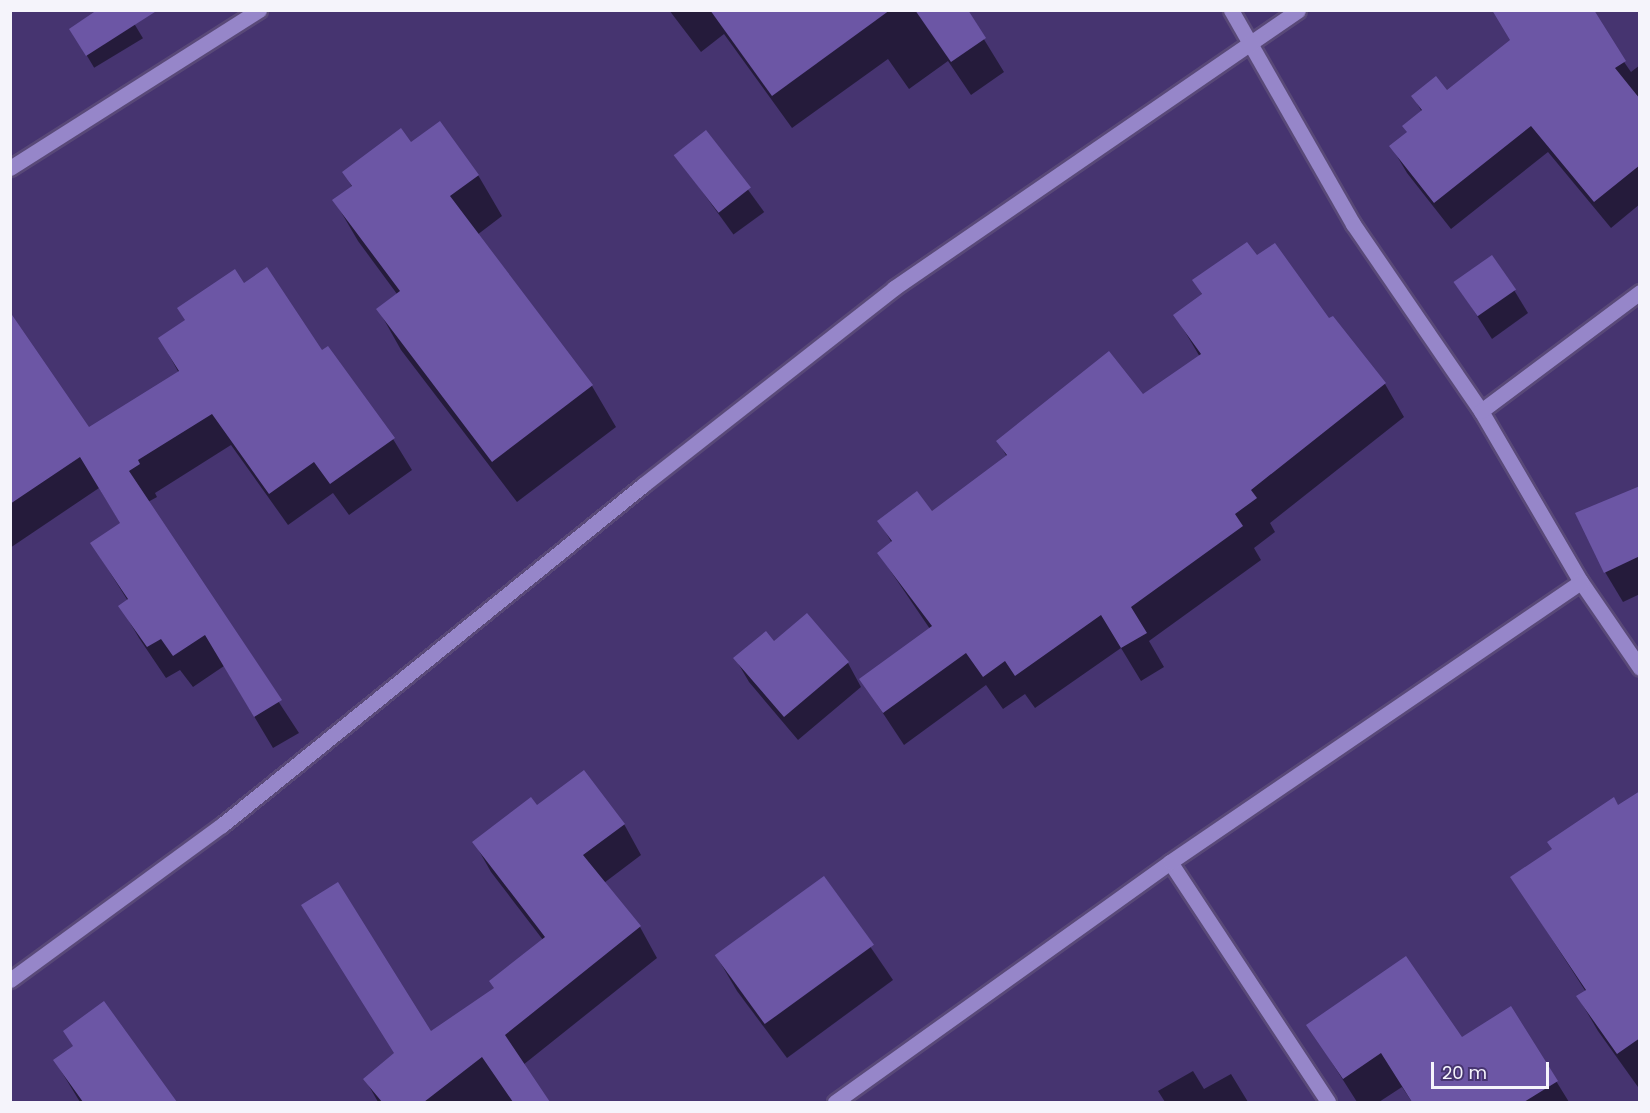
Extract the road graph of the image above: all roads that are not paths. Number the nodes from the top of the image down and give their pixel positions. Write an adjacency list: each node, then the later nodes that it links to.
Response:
1 (260, 10): 5 (street)
2 (1231, 10): 4 (street)
3 (1298, 10): 4 (street)
4 (1252, 45): 7 (street); 11 (street)
5 (10, 168)
6 (1640, 292): 7 (street)
7 (1481, 411): 8 (street)
8 (1581, 582): 9 (street); 10 (street)
9 (1640, 668)
10 (1170, 862): 12 (street); 13 (street)
11 (10, 980)
12 (835, 1102)
13 (1328, 1102)

